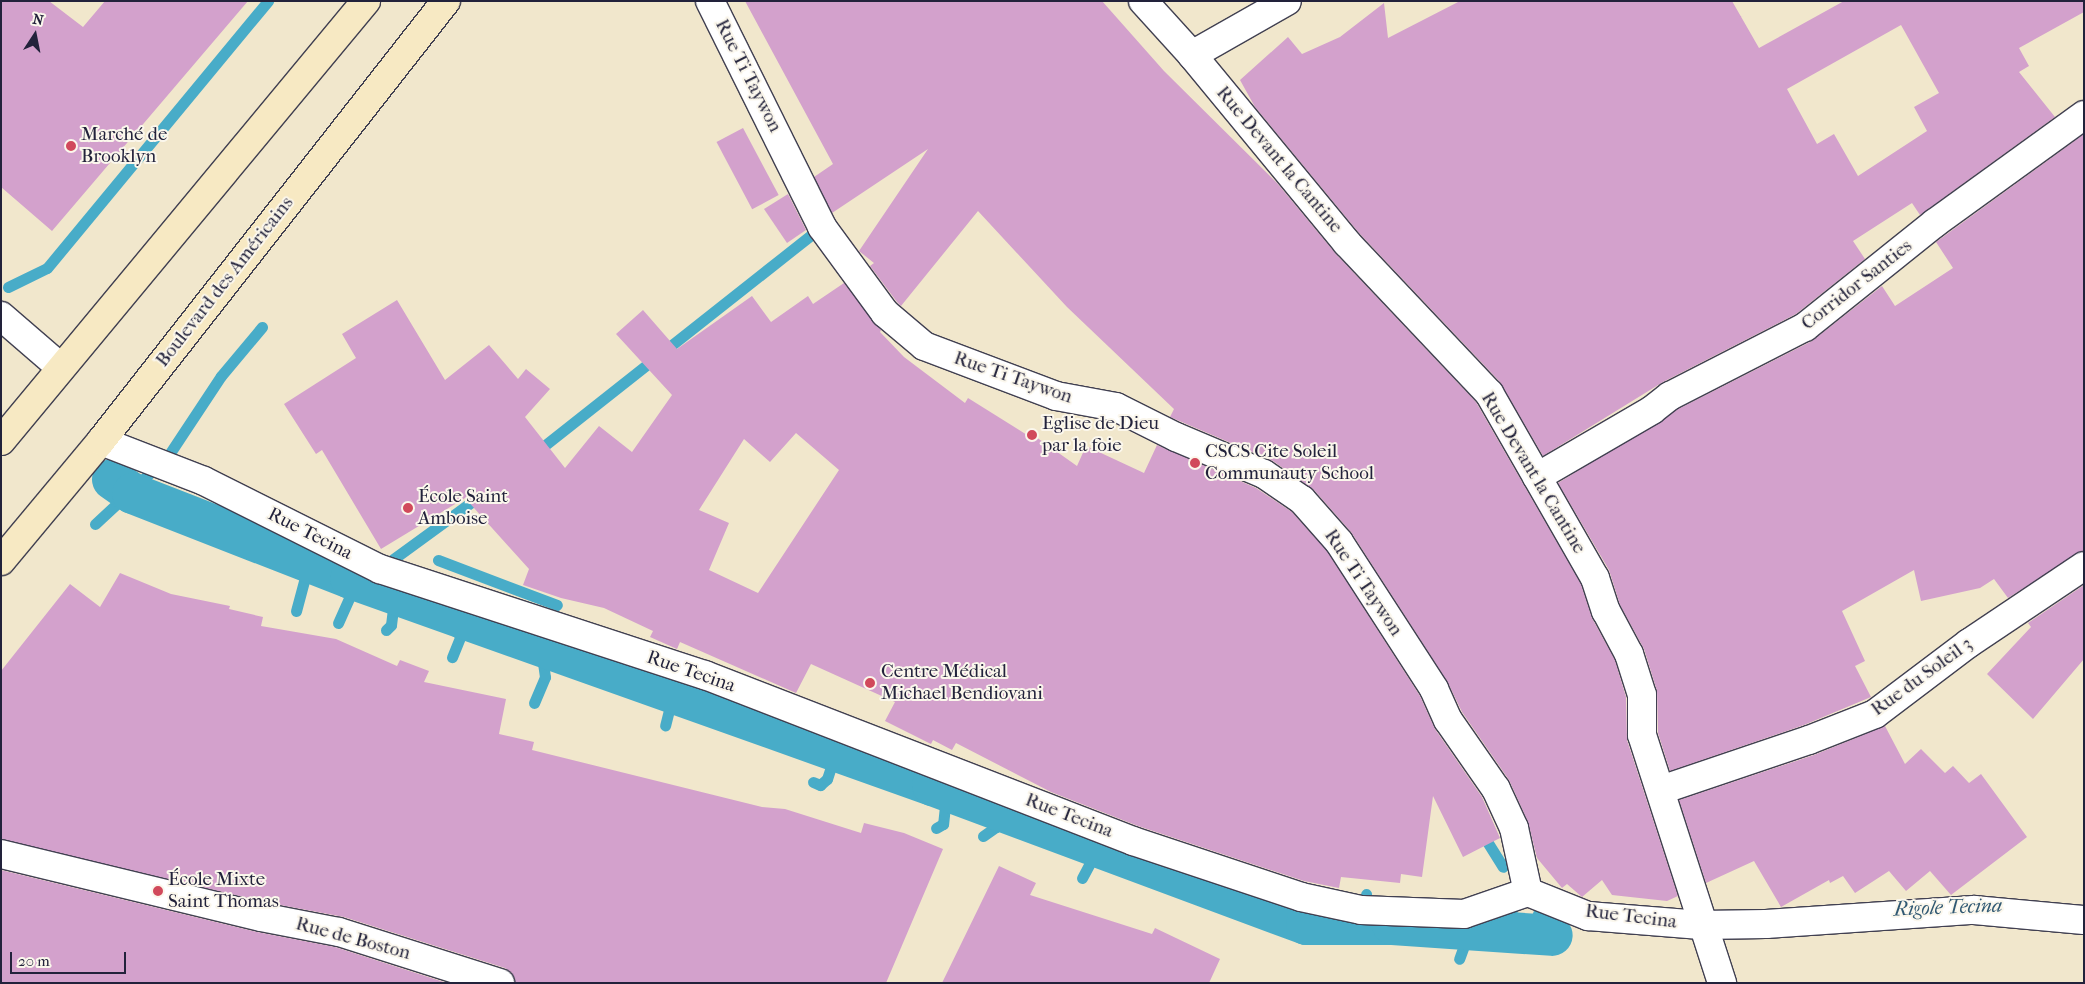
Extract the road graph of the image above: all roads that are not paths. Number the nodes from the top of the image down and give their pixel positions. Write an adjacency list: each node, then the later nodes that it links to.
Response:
1 (366, 1): 9 (main road)
2 (446, 1): 11 (main road, Boulevard des Américains)
3 (710, 1): 17 (street, Rue Ti Taywon)
4 (1143, 1): 6 (street, Rue Devant la Cantine)
5 (1287, 1): 6 (street)
6 (1192, 55): 12 (street, Rue Devant la Cantine)
7 (2084, 115): 12 (street, Corridor Santies)
8 (1, 316): 9 (street)
9 (60, 367): 10 (main road)
10 (1, 441)
11 (101, 441): 13 (main road, Boulevard des Américains); 17 (street, Rue Tecina)
12 (1537, 477): 15 (street, Rue Devant la Cantine)
13 (1, 561)
14 (2084, 566): 15 (street, Rue du Soleil 3)
15 (1661, 790): 19 (street, Rue Devant la Cantine)
16 (1, 854): 21 (street, Rue de Boston)
17 (1528, 892): 19 (street, Rue Tecina)
18 (2084, 920): 19 (street, Rue Tecina)
19 (1701, 921): 20 (street, Rue Devant la Cantine)
20 (1720, 977)
21 (500, 983)

